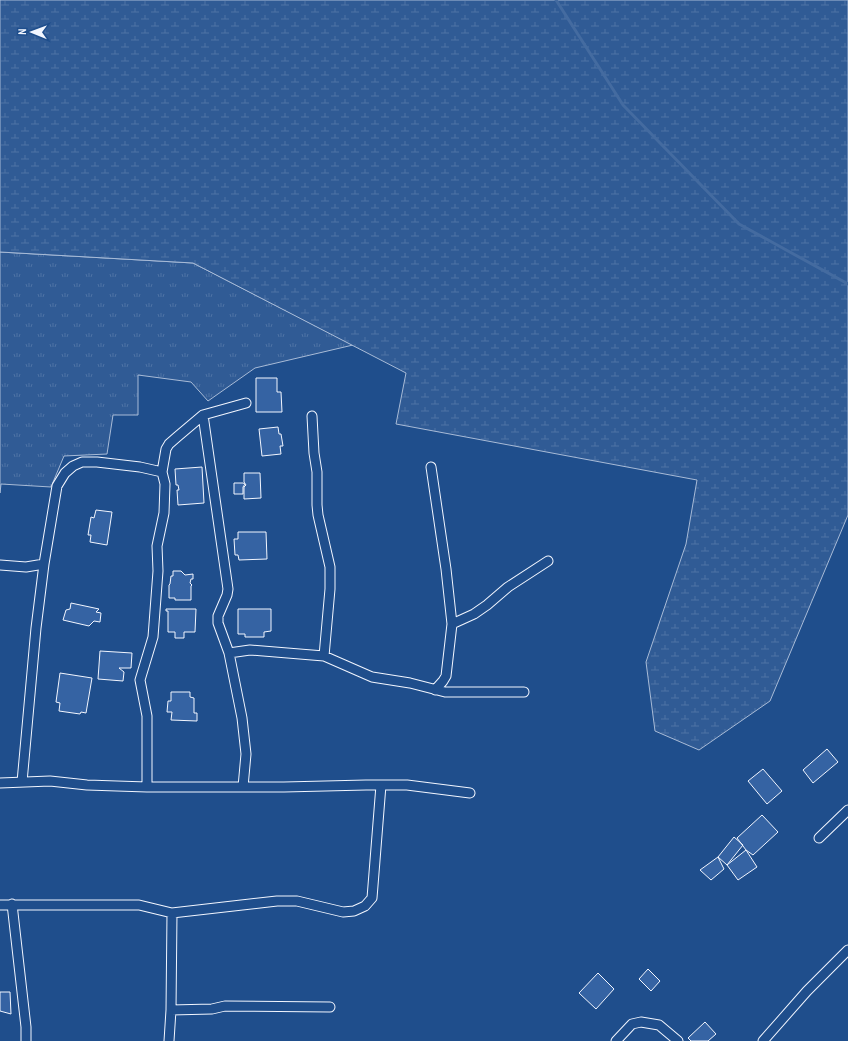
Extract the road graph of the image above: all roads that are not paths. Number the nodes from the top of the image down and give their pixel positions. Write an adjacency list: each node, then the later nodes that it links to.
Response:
1 (246, 403): 2 (street)
2 (203, 415): 5 (street); 10 (street)
3 (312, 416): 11 (street)
4 (431, 467): 9 (street)
5 (162, 472): 7 (street); 17 (street)
6 (548, 561): 9 (street)
7 (44, 564): 8 (street); 14 (street)
8 (0, 565)
9 (452, 624): 12 (street)
10 (229, 653): 11 (street); 18 (street)
11 (324, 656): 12 (street)
12 (435, 690): 13 (street)
13 (524, 692)
14 (22, 782): 15 (street); 17 (street)
15 (0, 783)
16 (381, 785): 18 (street); 19 (street); 24 (street)
17 (147, 787): 18 (street)
18 (243, 787)
19 (470, 793)
20 (848, 810): 21 (street)
21 (819, 838)
22 (12, 904): 23 (street); 24 (street); 28 (street)
23 (0, 905)
24 (172, 913): 27 (street)
25 (848, 950): 32 (street)
26 (330, 1007): 27 (street)
27 (171, 1010): 29 (street)
28 (26, 1041)
29 (169, 1041)
30 (616, 1041): 31 (street)
31 (678, 1041)
32 (762, 1041)

